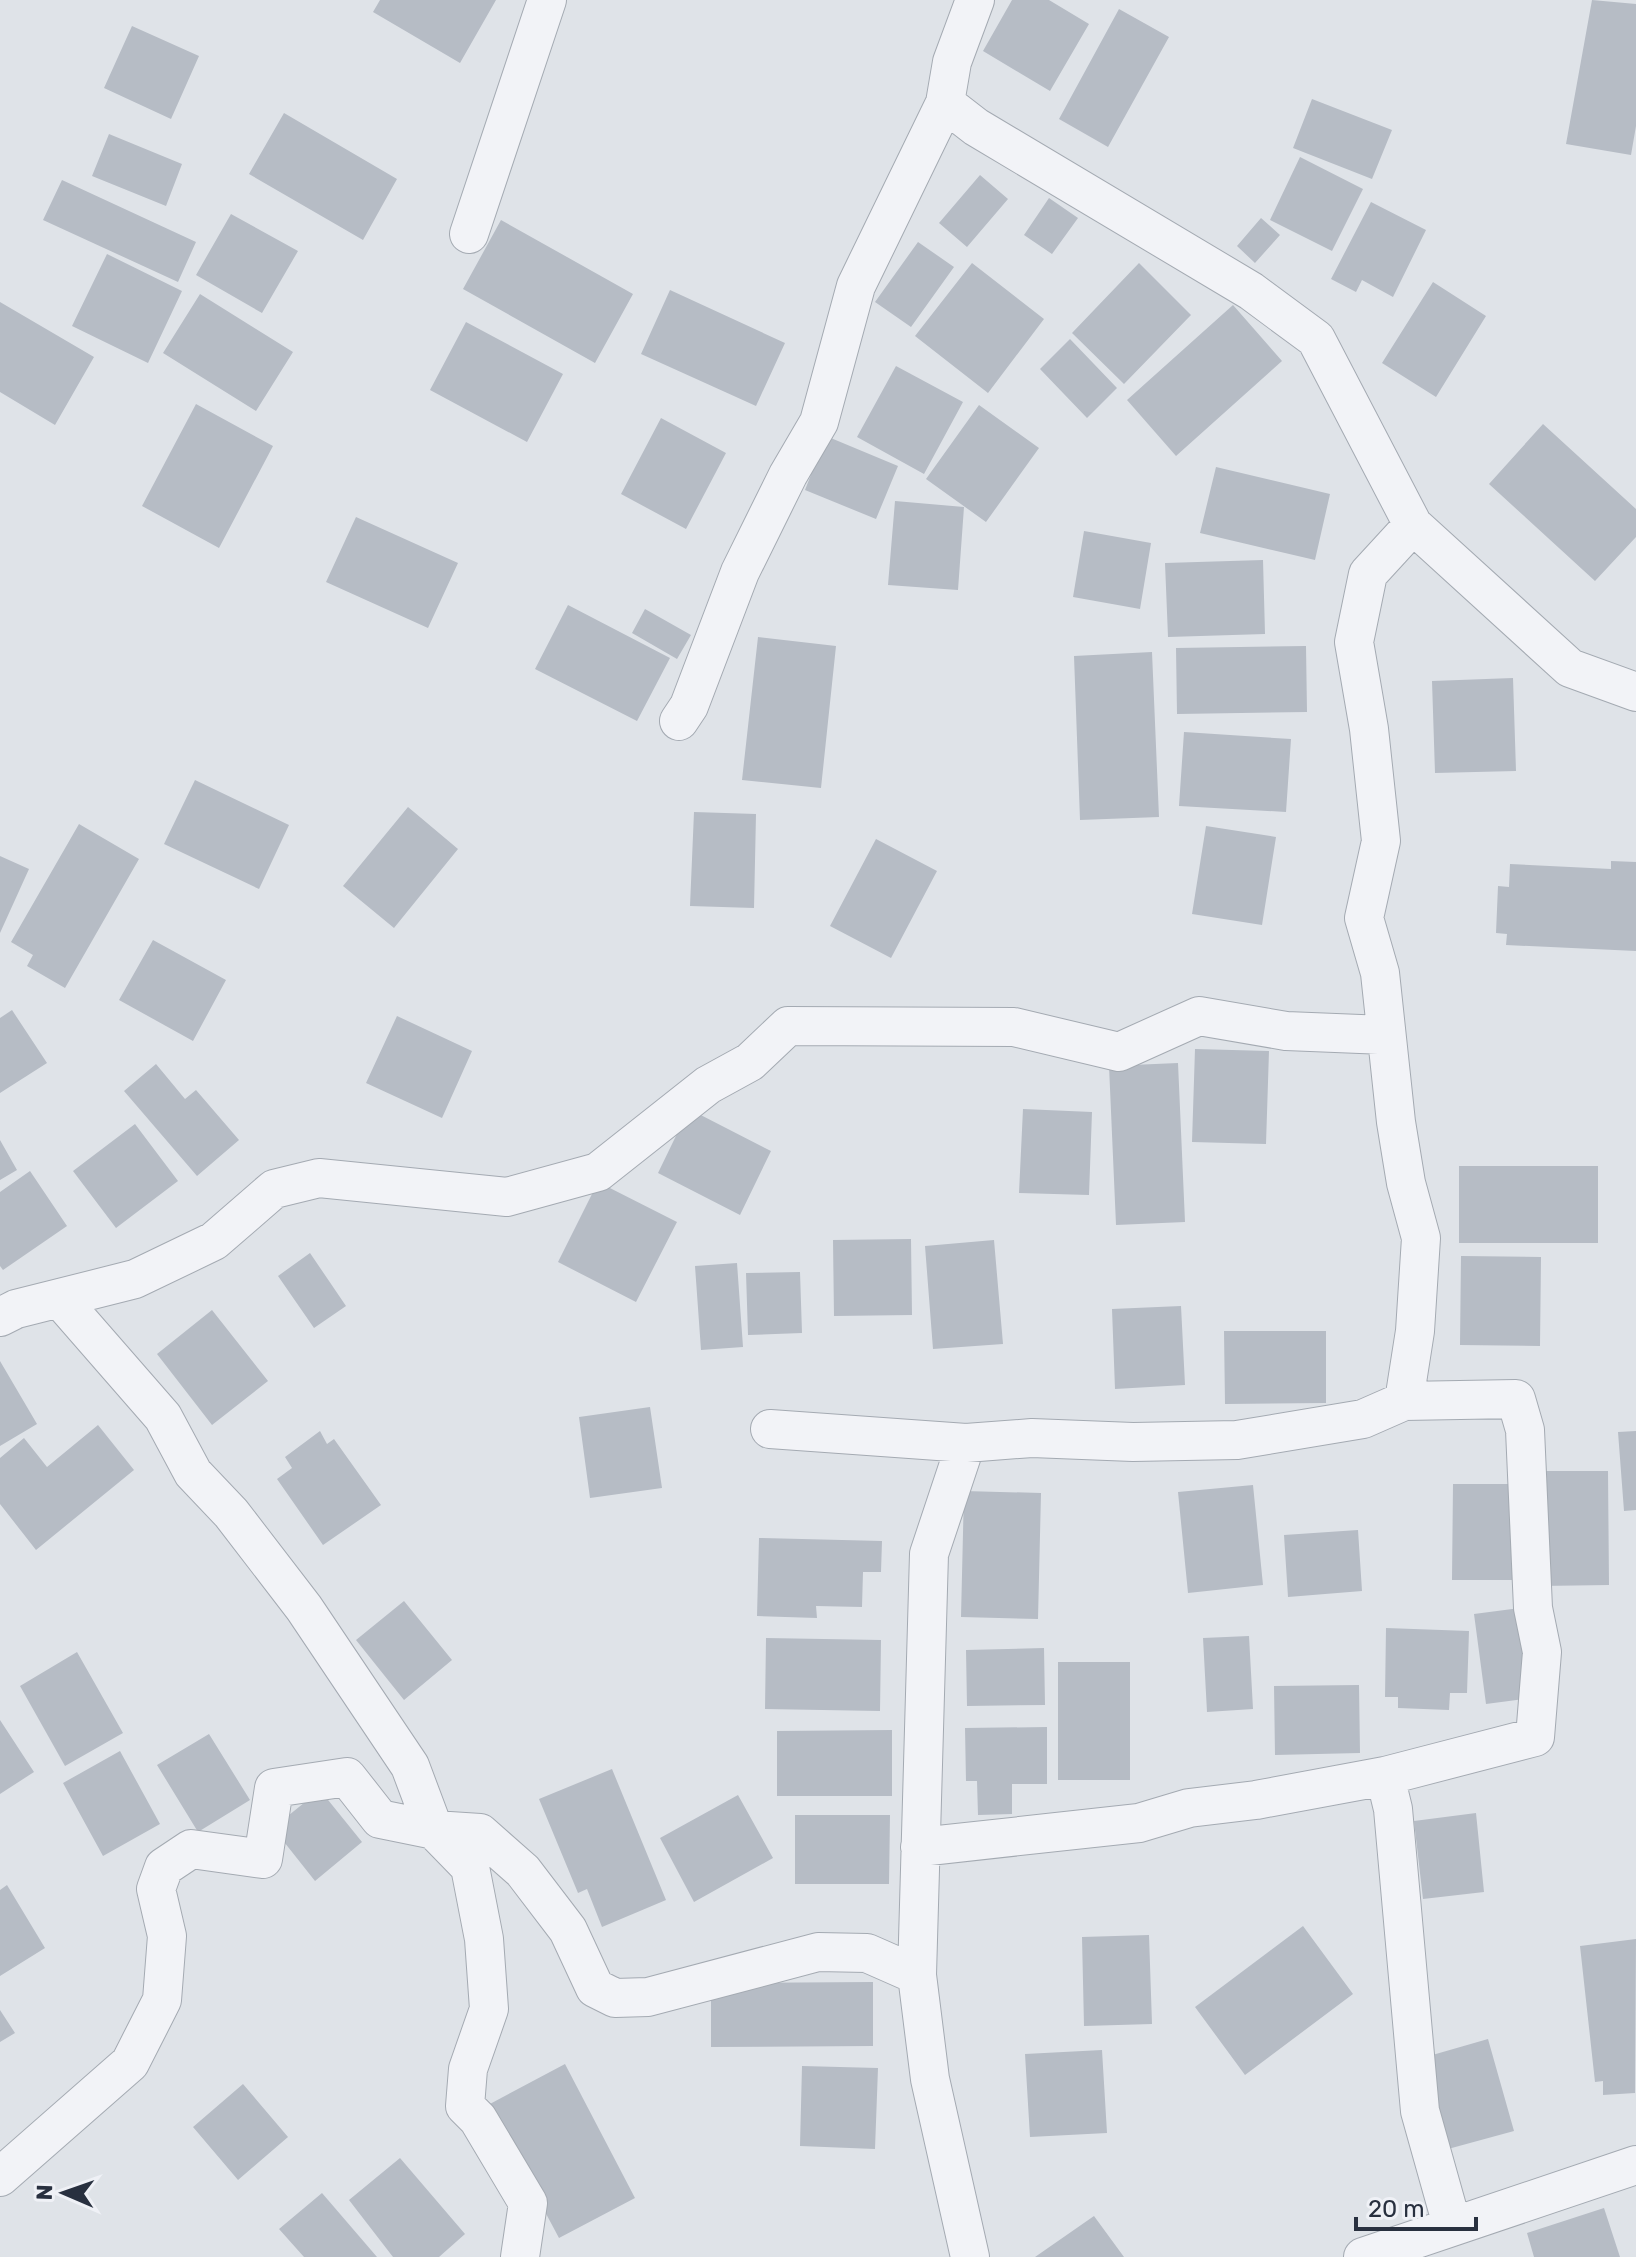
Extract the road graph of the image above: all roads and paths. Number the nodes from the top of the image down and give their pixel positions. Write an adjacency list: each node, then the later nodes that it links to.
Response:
1 (547, 0): 4 (street)
2 (975, 0): 3 (street)
3 (945, 103): 5 (street); 7 (street)
4 (469, 234)
5 (1413, 525): 6 (street); 8 (street)
6 (1636, 692)
7 (679, 721)
8 (1385, 1035): 9 (street); 11 (street)
9 (61, 1300): 10 (street); 15 (street)
10 (0, 1317)
11 (1404, 1401): 13 (street); 14 (street)
12 (770, 1429): 13 (street)
13 (966, 1443): 16 (street)
14 (1385, 1776): 16 (street); 20 (street)
15 (434, 1830): 17 (street); 19 (street); 21 (street)
16 (920, 1847): 17 (street)
17 (917, 1975): 22 (street)
18 (1636, 2165): 20 (street)
19 (0, 2177)
20 (1452, 2225): 23 (street)
21 (520, 2257)
22 (970, 2257)
23 (1363, 2257)

